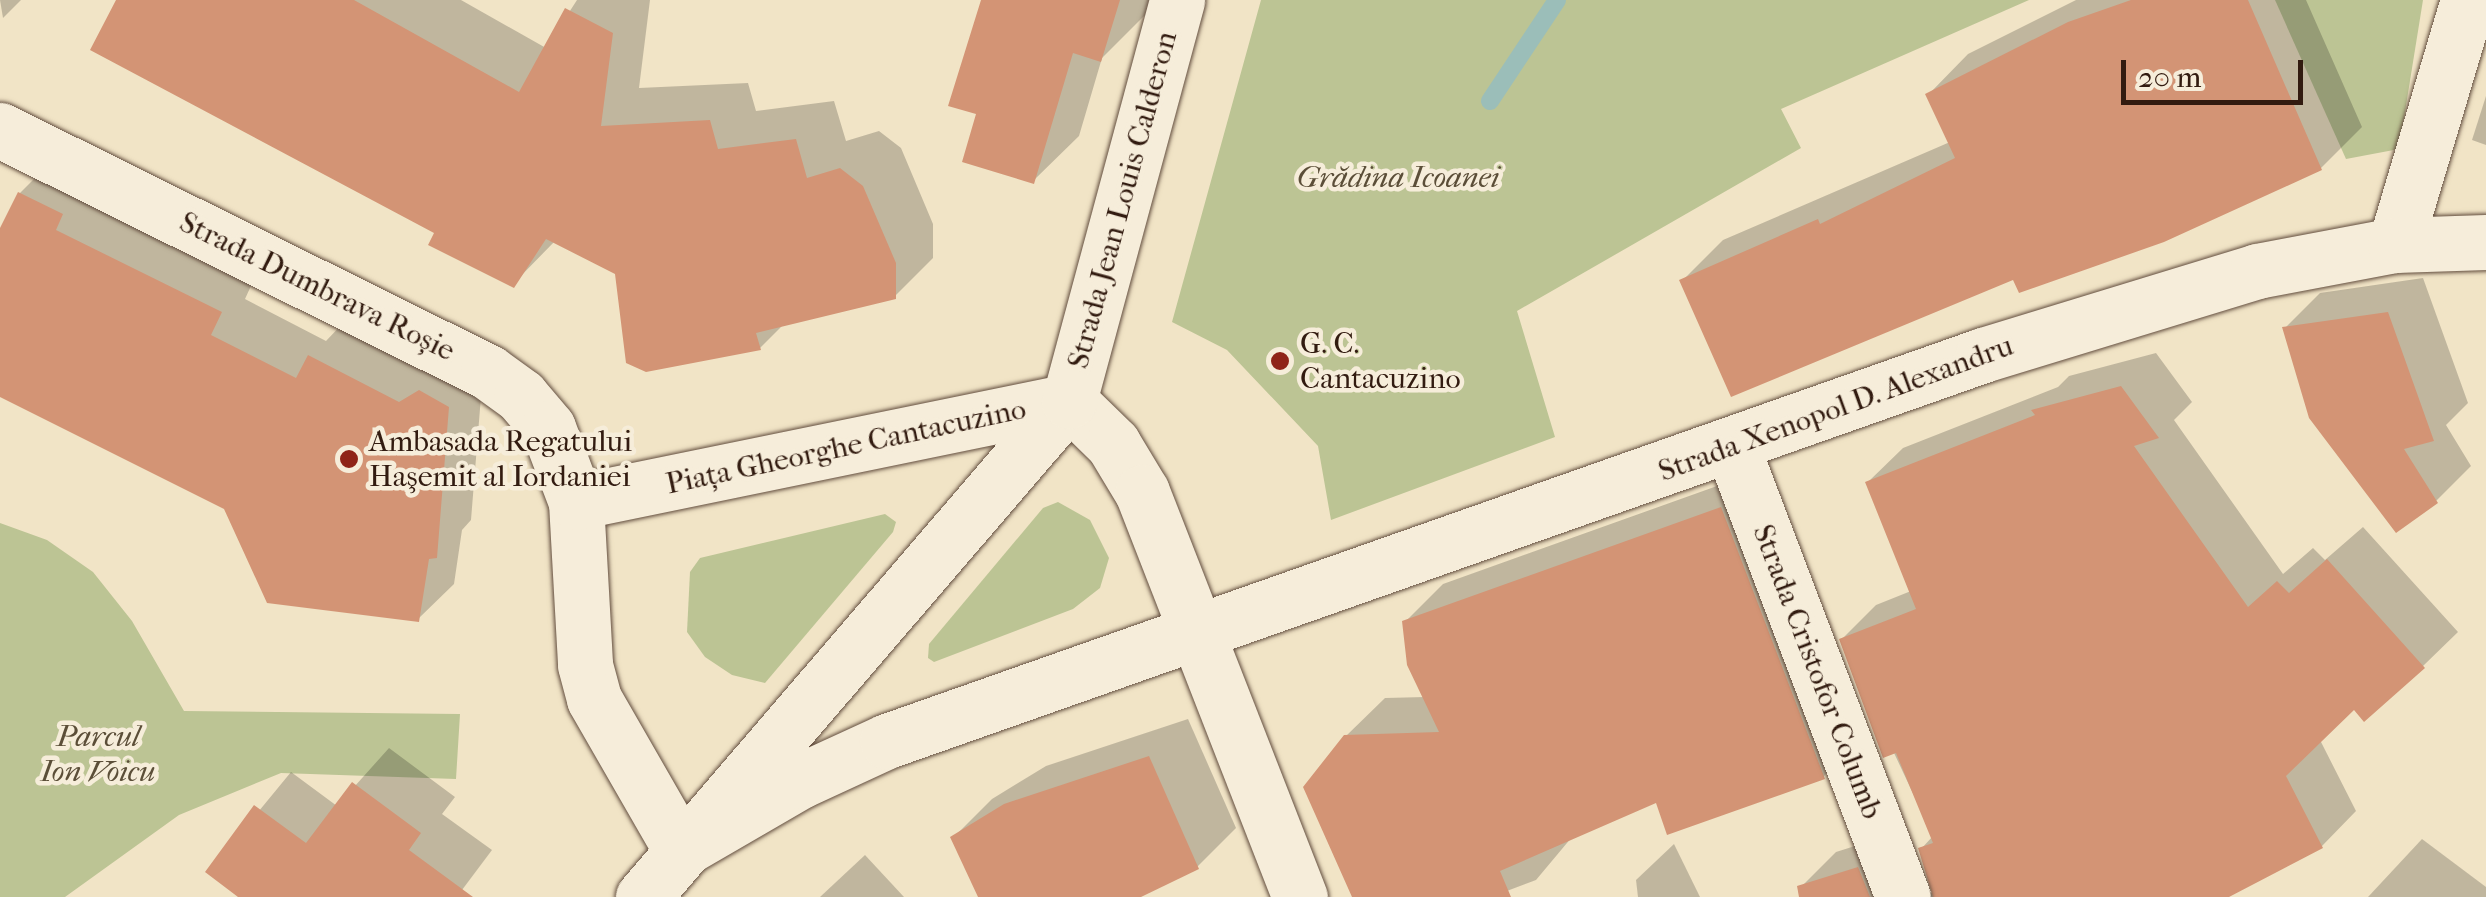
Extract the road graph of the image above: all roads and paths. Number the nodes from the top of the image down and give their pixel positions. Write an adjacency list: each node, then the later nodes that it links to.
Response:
1 (1177, 0): 6 (street, Strada Jean Louis Calderon)
2 (2468, 0): 5 (street)
3 (0, 130): 8 (street, Strada Dumbrava Roșie)
4 (2486, 242): 5 (street, Strada Xenopol D. Alexandru)
5 (2395, 245): 7 (street, Strada Xenopol D. Alexandru)
6 (1069, 401): 8 (street, Piața Gheorghe Cantacuzino); 9 (street, Piața Gheorghe Cantacuzino); 10 (street, Piața Gheorghe Cantacuzino)
7 (1732, 448): 9 (street, Strada Xenopol D. Alexandru); 13 (street, Strada Cristofor Columb)
8 (576, 502): 10 (street)
9 (1200, 632): 10 (street); 12 (street, Piața Gheorghe Cantacuzino)
10 (681, 850): 11 (street, Piața Gheorghe Cantacuzino)
11 (644, 897)
12 (1300, 897)
13 (1903, 897)

